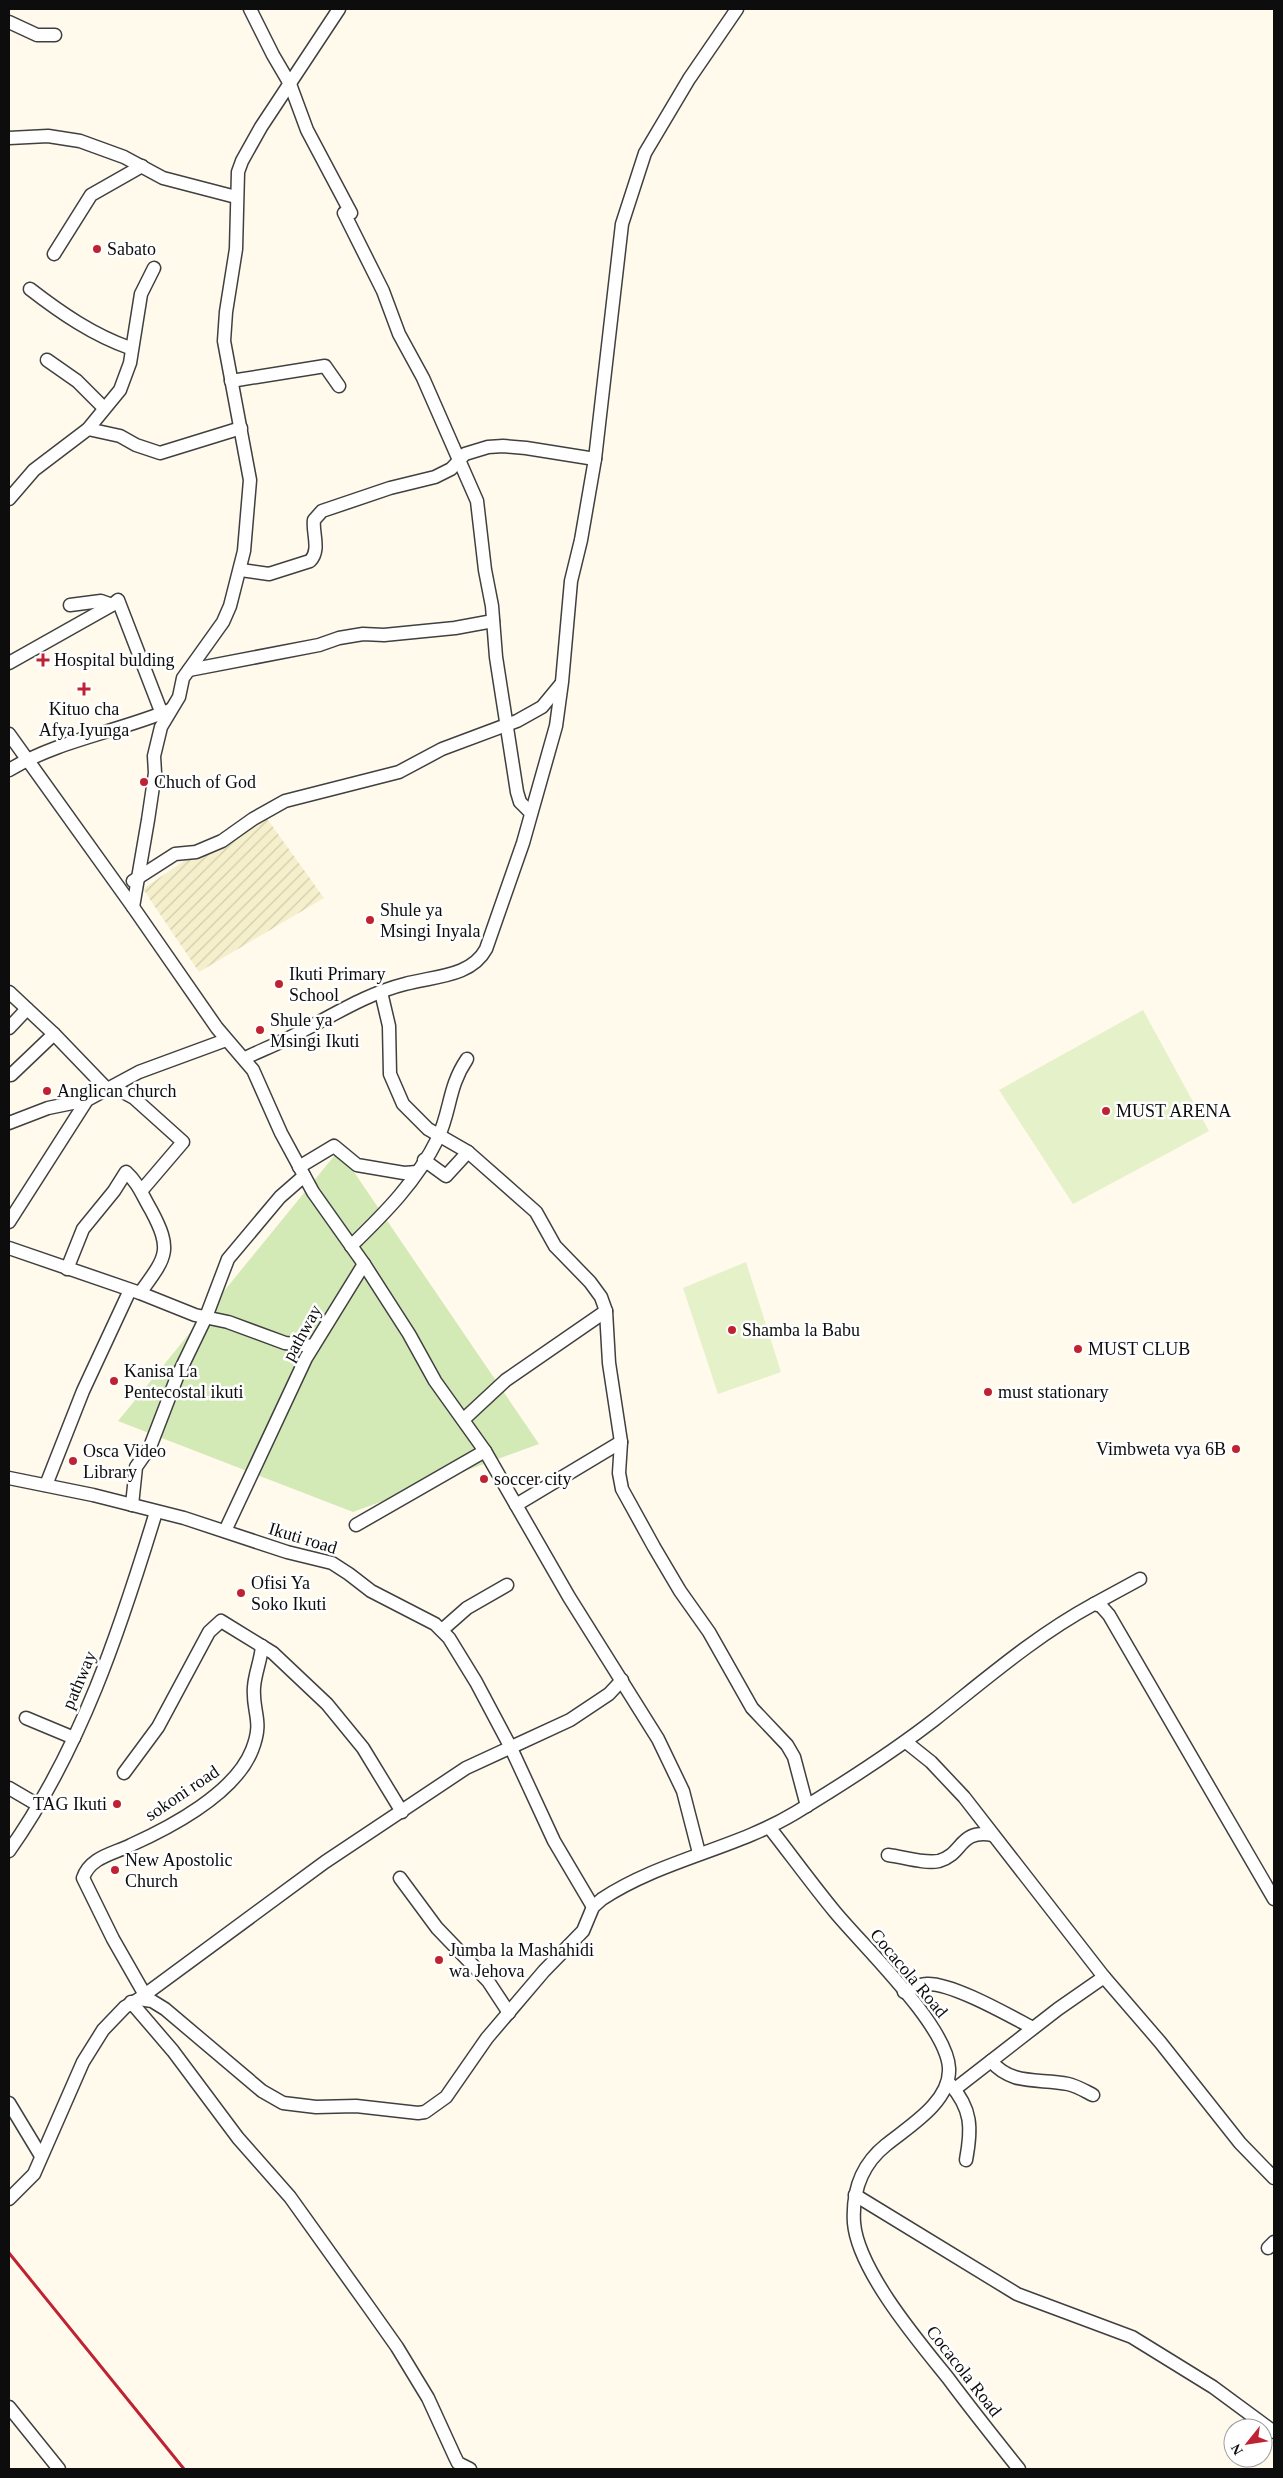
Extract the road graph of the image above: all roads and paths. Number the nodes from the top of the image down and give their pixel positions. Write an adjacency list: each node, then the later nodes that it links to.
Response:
1 (250, 9): 6 (street)
2 (339, 9): 6 (street)
3 (737, 9): 20 (street)
4 (9, 22): 5 (street)
5 (55, 36)
6 (290, 84): 9 (street); 21 (street)
7 (9, 138): 8 (street)
8 (142, 166): 9 (street); 10 (street)
9 (236, 197): 15 (street)
10 (54, 254)
11 (154, 268): 13 (street)
12 (30, 289): 13 (street)
13 (130, 348): 17 (street)
14 (47, 360): 17 (street)
15 (231, 381): 16 (street); 18 (street)
16 (339, 386)
17 (104, 408): 19 (street)
18 (241, 428): 19 (street); 23 (street)
19 (88, 429): 22 (street)
20 (595, 459): 21 (street); 29 (street)
21 (459, 460): 23 (street); 26 (street)
22 (9, 499)
23 (241, 570): 28 (street)
24 (112, 604): 25 (street); 27 (street); 30 (street)
25 (70, 605)
26 (493, 621): 28 (street); 31 (street)
27 (9, 663)
28 (189, 670): 30 (street)
29 (562, 682): 31 (street); 35 (street)
30 (166, 712): 33 (street); 36 (street)
31 (508, 725): 35 (street); 36 (street)
32 (9, 734): 33 (street)
33 (27, 760): 34 (street); 37 (street)
34 (9, 770)
35 (530, 814): 40 (street)
36 (137, 879): 37 (street); 38 (street)
37 (120, 887): 38 (street)
38 (134, 906): 44 (street)
39 (9, 992): 41 (street)
40 (380, 992): 45 (street); 51 (street)
41 (27, 1008): 42 (street); 43 (street)
42 (9, 1028)
43 (54, 1034): 47 (street); 48 (street)
44 (226, 1040): 45 (street); 48 (street)
45 (245, 1058): 54 (street)
46 (467, 1058): 51 (street)
47 (11, 1075)
48 (106, 1088): 49 (street); 56 (street)
49 (87, 1100): 50 (street); 57 (street)
50 (9, 1123)
51 (438, 1136): 52 (street); 53 (street)
52 (468, 1152): 53 (street); 63 (street)
53 (424, 1160): 55 (street)
54 (301, 1172): 55 (street); 58 (street); 64 (street)
55 (418, 1172): 58 (street)
56 (142, 1190): 61 (street); 62 (street)
57 (9, 1222)
58 (351, 1246): 60 (street)
59 (9, 1248): 61 (street)
60 (364, 1264): 65 (street, pathway); 66 (street)
61 (67, 1269): 62 (street)
62 (135, 1291): 64 (street); 70 (street)
63 (606, 1311): 66 (street); 67 (street)
64 (206, 1317): 65 (street); 72 (street)
65 (313, 1346): 75 (street, pathway)
66 (464, 1419): 68 (street)
67 (621, 1442): 71 (street); 89 (street)
68 (485, 1451): 71 (street); 74 (street)
69 (9, 1478): 70 (street, Ikuti road)
70 (46, 1485): 72 (street, Ikuti road)
71 (516, 1505): 81 (street)
72 (132, 1506): 73 (street, Ikuti road)
73 (156, 1512): 75 (street, Ikuti road); 83 (street, pathway)
74 (356, 1525)
75 (225, 1531): 79 (street, Ikuti road)
76 (1140, 1579): 78 (street)
77 (507, 1585): 79 (street)
78 (1094, 1604): 84 (street); 97 (street)
79 (442, 1630): 85 (street, Ikuti road)
80 (262, 1646): 86 (street); 90 (street); 101 (street, sokoni road)
81 (622, 1680): 85 (street); 94 (street)
82 (26, 1718): 83 (street)
83 (74, 1738): 88 (street, pathway)
84 (906, 1742): 89 (street); 92 (street)
85 (510, 1746): 90 (street); 98 (street, Ikuti road)
86 (124, 1773)
87 (9, 1788): 88 (street)
88 (38, 1805): 93 (street, pathway)
89 (807, 1806): 91 (street)
90 (402, 1812): 101 (street)
91 (769, 1827): 94 (street); 100 (street, Cocacola Road)
92 (993, 1835): 95 (street); 99 (street)
93 (9, 1851)
94 (699, 1853): 98 (street)
95 (888, 1855)
96 (400, 1878): 102 (street)
97 (1274, 1898)
98 (593, 1907): 102 (street)
99 (1104, 1977): 103 (street); 110 (street)
100 (904, 1992): 103 (street); 105 (street, Cocacola Road)
101 (139, 1999): 102 (street); 108 (street); 116 (street)
102 (509, 2014)
103 (1034, 2028): 104 (street)
104 (991, 2061): 105 (street); 106 (street)
105 (951, 2085): 109 (street); 111 (street, Cocacola Road)
106 (1093, 2095)
107 (9, 2103): 108 (street)
108 (41, 2156): 112 (street)
109 (966, 2160)
110 (1274, 2178)
111 (855, 2195): 114 (street); 117 (street, Cocacola Road)
112 (9, 2199)
113 (9, 2407): 115 (street)
114 (1274, 2432)
115 (59, 2469)
116 (470, 2469)
117 (1019, 2469)

